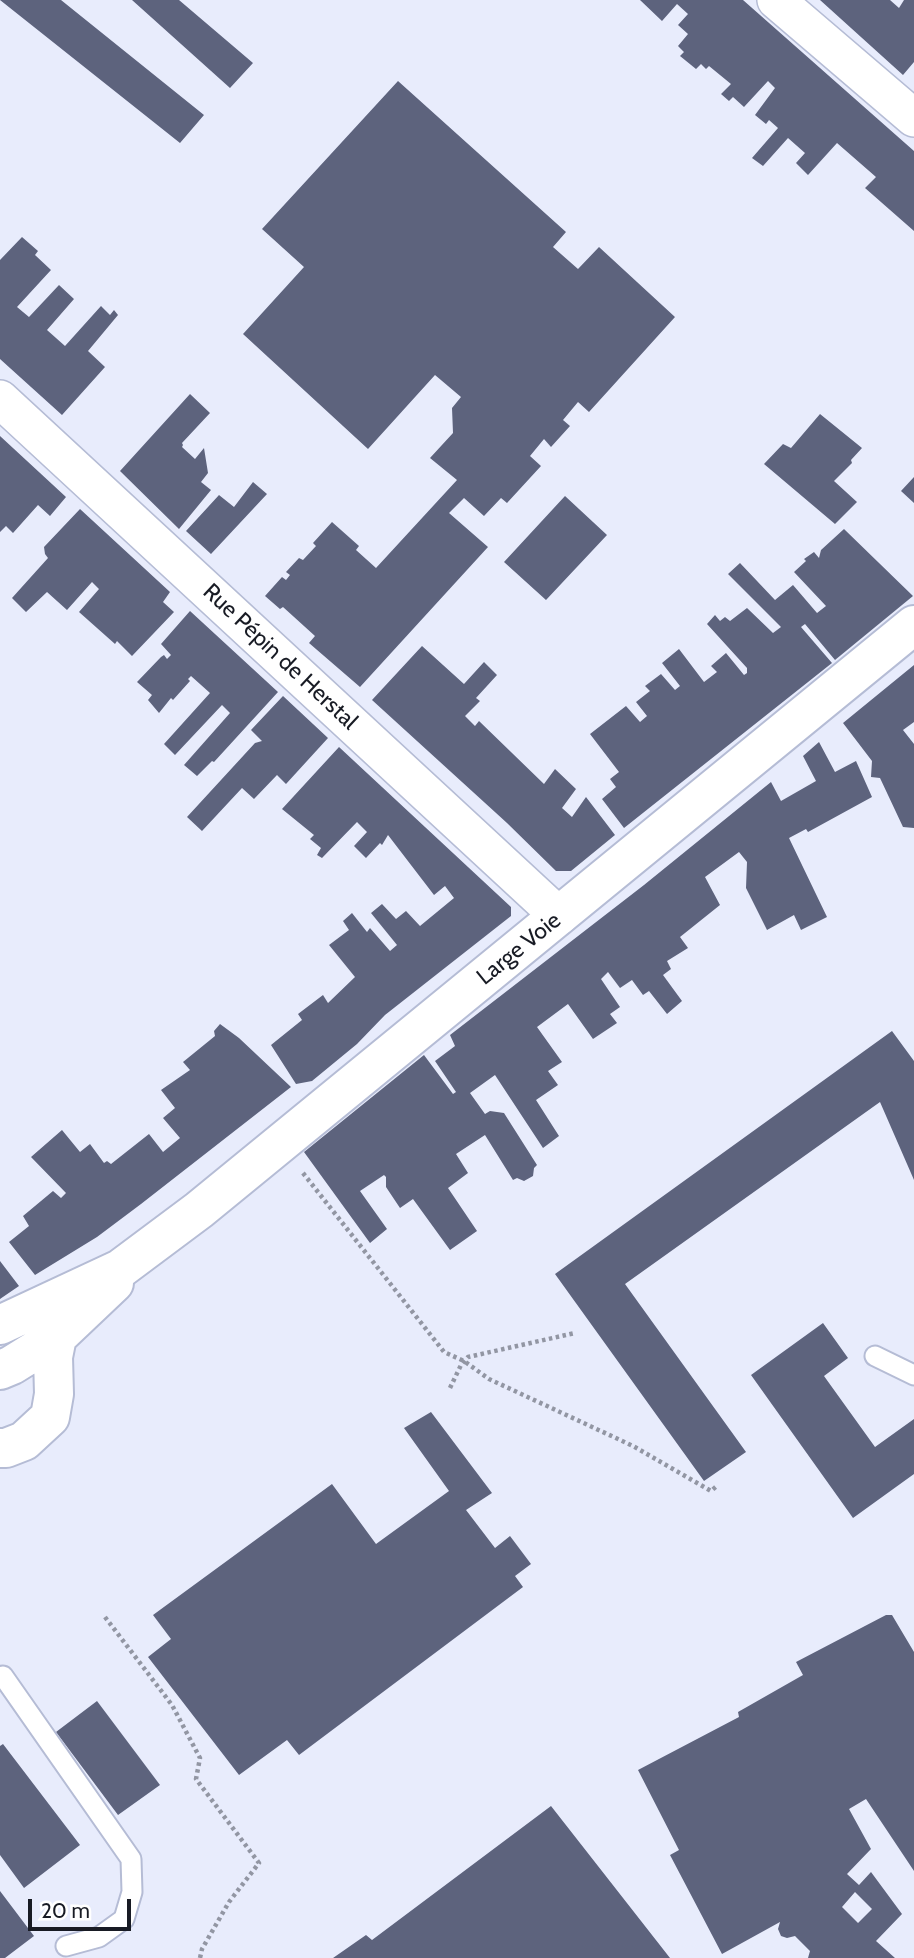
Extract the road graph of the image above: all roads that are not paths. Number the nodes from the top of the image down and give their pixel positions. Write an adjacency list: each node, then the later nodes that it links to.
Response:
1 (776, 0): 2 (street)
2 (914, 118)
3 (0, 399): 5 (street, Rue Pépin de Herstal)
4 (914, 625): 5 (street, Large Voie)
5 (559, 916): 6 (street, Large Voie)
6 (120, 1269): 7 (street, Large Voie); 8 (street, Large Voie)
7 (0, 1325)
8 (57, 1337): 10 (street, Large Voie); 12 (street)
9 (874, 1356): 11 (lane)
10 (0, 1370)
11 (914, 1375)
12 (0, 1448)
13 (3, 1676): 14 (lane)
14 (66, 1946)

